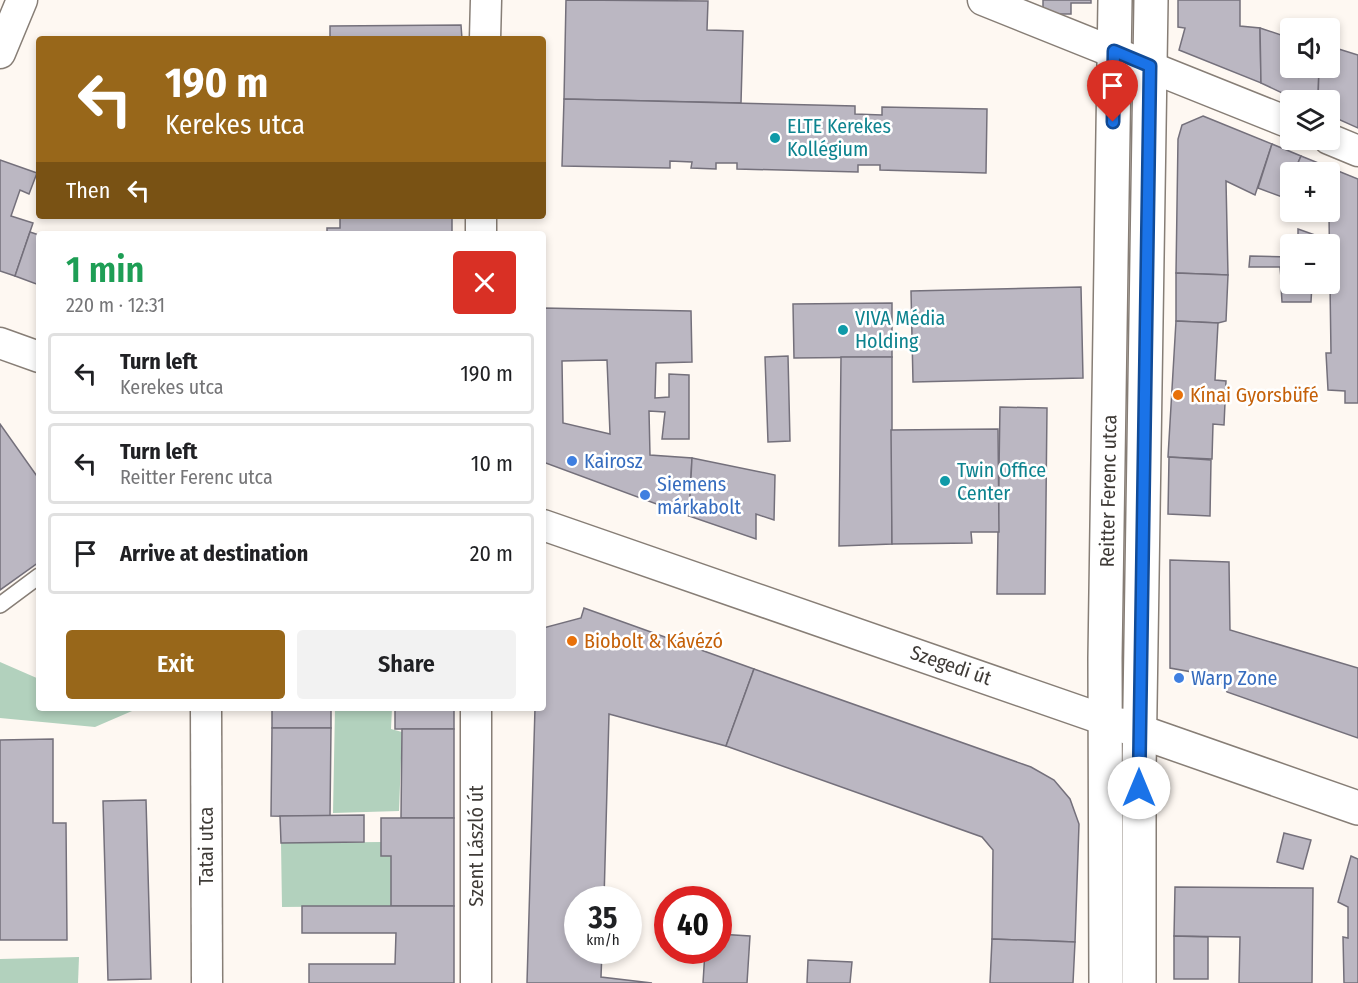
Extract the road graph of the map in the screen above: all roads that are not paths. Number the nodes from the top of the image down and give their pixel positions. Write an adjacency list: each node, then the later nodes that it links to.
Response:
1 (22, 0): 8 (street)
2 (486, 0): 6 (street)
3 (983, 0): 7 (street)
4 (1115, 0): 7 (street, Reitter Ferenc utca)
5 (1151, 0): 9 (street, Reitter Ferenc utca)
6 (485, 36)
7 (1114, 51): 9 (street); 13 (street, Reitter Ferenc utca)
8 (0, 53)
9 (1150, 66): 10 (street); 14 (street, Reitter Ferenc utca)
10 (1280, 119)
11 (1340, 144): 12 (street)
12 (1358, 151)
13 (1110, 334): 14 (street); 22 (street, Reitter Ferenc utca)
14 (1146, 334): 23 (street, Reitter Ferenc utca)
15 (0, 343): 16 (street)
16 (36, 356)
17 (546, 526): 22 (street, Szegedi út)
18 (36, 578): 19 (lane)
19 (0, 605)
20 (206, 711): 25 (street, Tatai utca)
21 (476, 711): 26 (street, Szent László út)
22 (1105, 720): 23 (street, Szegedi út); 27 (street, Reitter Ferenc utca)
23 (1140, 732): 24 (street, Szegedi út); 28 (street, Reitter Ferenc utca)
24 (1358, 808)
25 (207, 983)
26 (476, 983)
27 (1106, 983)
28 (1139, 983)

